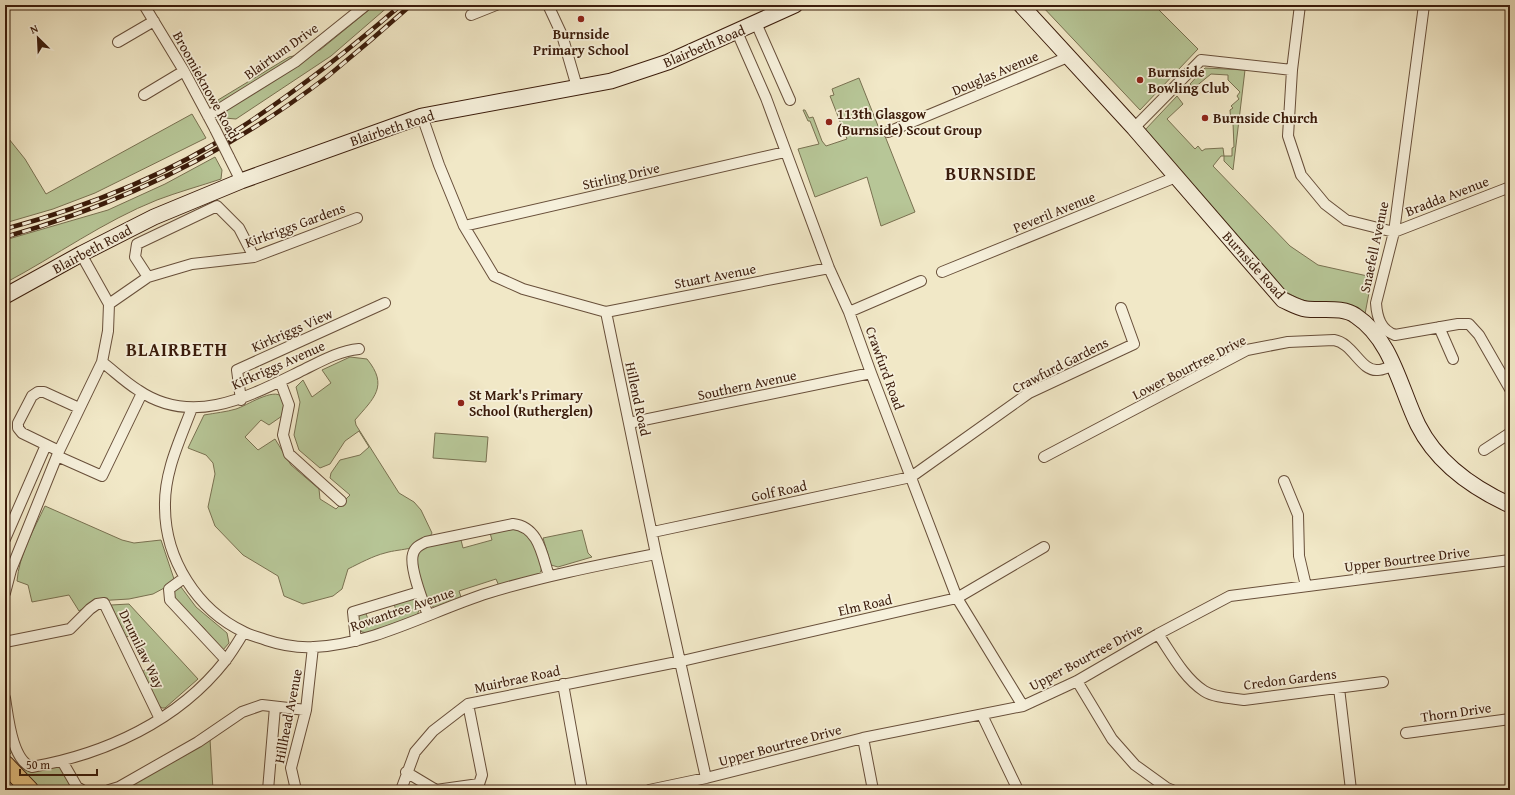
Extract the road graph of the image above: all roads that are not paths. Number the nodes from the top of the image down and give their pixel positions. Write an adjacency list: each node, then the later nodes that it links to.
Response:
1 (366, 5): 20 (street, Blairtum Drive)
2 (496, 5): 9 (street)
3 (548, 5): 17 (street)
4 (795, 5): 11 (main road, Blairbeth Road)
5 (1021, 5): 14 (main road, Burnside Road)
6 (1300, 5): 15 (street)
7 (1424, 5): 30 (street, Snaefell Avenue)
8 (148, 6): 10 (street, Broomieknowe Road)
9 (471, 15)
10 (154, 21): 13 (street); 16 (street, Broomieknowe Road)
11 (756, 24): 12 (main road, Blairbeth Road); 19 (street)
12 (737, 32): 17 (main road, Blairbeth Road); 24 (street, Crawfurd Road)
13 (118, 42)
14 (1068, 57): 22 (main road, Burnside Road); 23 (street, Douglas Avenue)
15 (1292, 70): 22 (street); 30 (street)
16 (184, 71): 18 (street); 20 (street, Broomieknowe Road)
17 (577, 87): 21 (main road, Blairbeth Road)
18 (144, 96)
19 (790, 100)
20 (208, 116): 26 (street, Broomieknowe Road, bridge)
21 (422, 116): 26 (main road, Blairbeth Road); 29 (street)
22 (1134, 128): 25 (main road, Burnside Road)
23 (888, 132)
24 (785, 152): 29 (street, Stirling Drive); 33 (street, Crawfurd Road)
25 (1176, 177): 34 (street, Peveril Avenue); 47 (main road, Burnside Road)
26 (241, 181): 31 (main road, Blairbeth Road)
27 (1510, 187): 30 (street, Bradda Avenue)
28 (356, 218): 32 (street, Kirkriggs Gardens)
29 (464, 226): 41 (street)
30 (1394, 232): 43 (street, Snaefell Avenue)
31 (81, 254): 37 (main road, Blairbeth Road); 38 (street)
32 (254, 257): 35 (street, Kirkriggs Gardens); 35 (street)
33 (829, 268): 41 (street, Stuart Avenue); 42 (street, Crawfurd Road)
34 (942, 272)
35 (148, 277): 38 (street, Kirkriggs Gardens)
36 (921, 281): 42 (street)
37 (5, 296)
38 (109, 304): 46 (street)
39 (386, 304): 52 (street, Kirkriggs View)
40 (1121, 308): 61 (street, Crawfurd Gardens)
41 (606, 312): 55 (street, Hillend Road)
42 (849, 312): 48 (street, Crawfurd Road)
43 (1439, 327): 45 (street); 50 (street, Snaefell Avenue)
44 (359, 349): 49 (street, Kirkriggs Avenue)
45 (1453, 359)
46 (102, 362): 51 (street, Kirkriggs Avenue); 53 (street)
47 (1393, 366): 60 (street, Lower Bourtree Drive); 64 (main road, Burnside Road)
48 (870, 373): 55 (street, Southern Avenue); 61 (street, Crawfurd Road)
49 (280, 382): 52 (street, Kirkriggs Avenue); 63 (street)
50 (1510, 389)
51 (142, 393): 54 (street, Kirkriggs Avenue); 59 (street)
52 (241, 400): 54 (street, Kirkriggs Avenue)
53 (79, 408): 57 (street); 59 (street)
54 (192, 408): 71 (street, Rowantree Avenue)
55 (628, 423): 65 (street, Hillend Road)
56 (1510, 433): 58 (street)
57 (46, 445): 59 (street); 66 (street)
58 (1484, 450)
59 (58, 454): 73 (street)
60 (1044, 457)
61 (911, 477): 65 (street, Golf Road); 75 (street, Crawfurd Road)
62 (1284, 481): 72 (street)
63 (341, 501)
64 (1510, 505)
65 (653, 532): 68 (street, Hillend Road)
66 (5, 539)
67 (1044, 547): 75 (street, Elm Road)
68 (656, 554): 70 (street, Rowantree Avenue); 83 (street, Hillend Road)
69 (1510, 560): 72 (street, Upper Bourtree Drive)
70 (550, 576): 74 (street); 76 (street, Rowantree Avenue)
71 (184, 578): 77 (street, Rowantree Avenue); 82 (street)
72 (1306, 586): 78 (street, Upper Bourtree Drive)
73 (5, 592)
74 (419, 592): 76 (street); 79 (street)
75 (957, 598): 83 (street, Elm Road); 90 (street, Crawfurd Road)
76 (428, 615): 79 (street, Rowantree Avenue)
77 (244, 632): 81 (street, Rowantree Avenue); 82 (street)
78 (1158, 634): 84 (street, Upper Bourtree Drive); 87 (street, Credon Gardens)
79 (356, 641): 81 (street, Rowantree Avenue)
80 (5, 642): 94 (street, Drumilaw Way)
81 (313, 647): 92 (street, Hillhead Avenue)
82 (226, 660): 94 (street)
83 (682, 661): 86 (street, Muirbrae Road); 101 (street, Hillend Road)
84 (1076, 681): 90 (street, Upper Bourtree Drive); 112 (street)
85 (1383, 682): 87 (street, Credon Gardens)
86 (563, 684): 89 (street, Muirbrae Road); 108 (street)
87 (1339, 688): 113 (street)
88 (5, 698): 99 (street)
89 (468, 704): 100 (street, Muirbrae Road); 100 (street)
90 (1023, 706): 93 (street, Upper Bourtree Drive)
91 (275, 707): 92 (street); 104 (street); 105 (street)
92 (306, 710): 106 (street, Hillhead Avenue)
93 (982, 715): 97 (street, Upper Bourtree Drive); 111 (street)
94 (160, 719): 98 (street)
95 (1510, 719): 96 (street, Thorn Drive)
96 (1406, 733)
97 (863, 738): 101 (street, Upper Bourtree Drive); 110 (street)
98 (62, 761): 99 (street); 103 (street)
99 (13, 762): 102 (main road)
100 (406, 772): 107 (street, Muirbrae Road)
101 (706, 778): 109 (street, Upper Bourtree Drive)
102 (30, 790)
103 (82, 790)
104 (109, 790)
105 (268, 790)
106 (296, 790)
107 (401, 790)
108 (582, 790)
109 (649, 790)
110 (873, 790)
111 (1018, 790)
112 (1172, 790)
113 (1351, 790)

